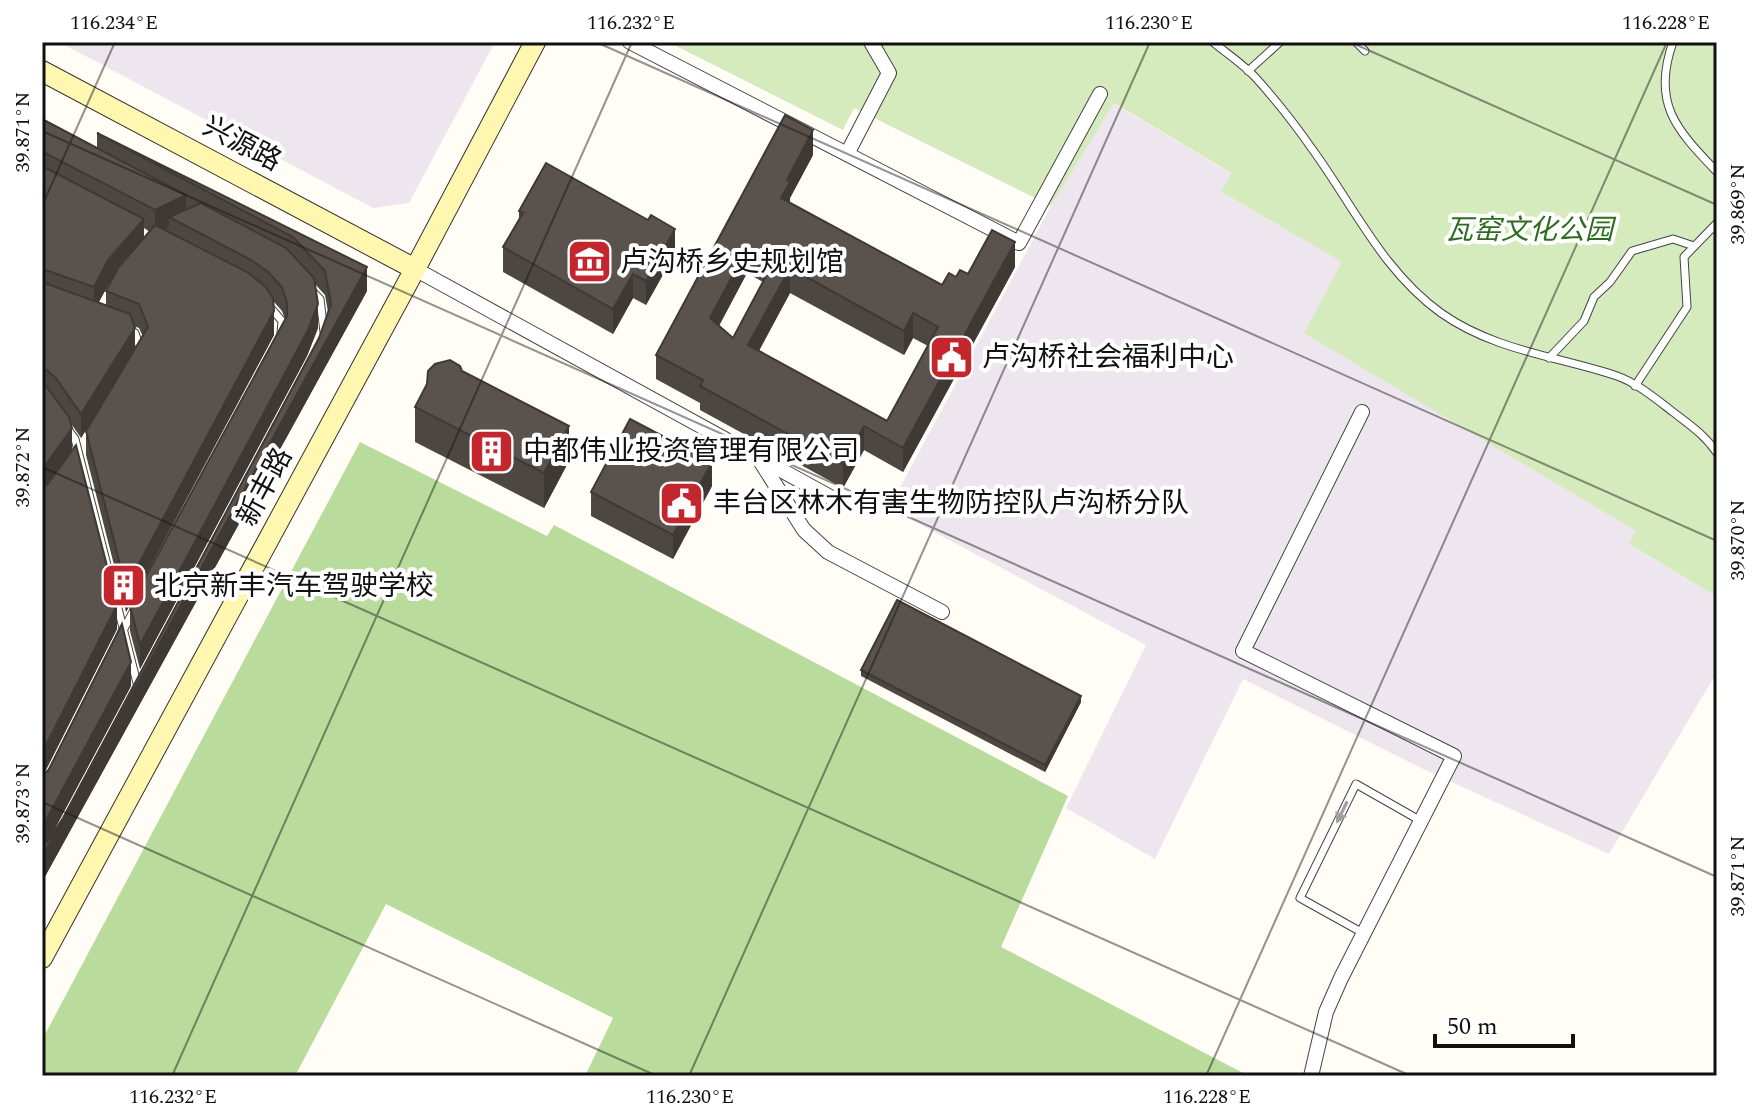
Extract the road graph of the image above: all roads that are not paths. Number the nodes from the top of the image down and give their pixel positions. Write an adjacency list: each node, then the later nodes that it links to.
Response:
1 (535, 42): 16 (street, 新丰路)
2 (630, 42): 12 (street)
3 (871, 42): 12 (street)
4 (1213, 42): 10 (lane)
5 (1280, 42): 10 (lane)
6 (1356, 42): 8 (lane)
7 (1673, 42): 13 (lane)
8 (1365, 51)
9 (42, 71): 16 (street, 兴源路)
10 (1248, 71): 22 (lane)
11 (1100, 94): 12 (street)
12 (847, 154)
13 (1717, 172)
14 (1717, 223): 15 (lane)
15 (1694, 246): 22 (lane); 24 (lane)
16 (415, 269): 30 (street); 42 (street, 新丰路)
17 (300, 278): 21 (lane)
18 (262, 300): 20 (lane)
19 (122, 328): 23 (lane)
20 (281, 337)
21 (321, 339)
22 (1549, 358): 24 (lane)
23 (134, 365)
24 (1635, 386): 28 (lane)
25 (1362, 412): 40 (street)
26 (59, 417): 29 (lane)
27 (87, 441): 29 (lane)
28 (1717, 453)
29 (79, 454): 31 (lane); 35 (lane)
30 (759, 458): 32 (street); 34 (street)
31 (70, 467)
32 (841, 503)
33 (139, 601): 35 (lane)
34 (942, 612)
35 (124, 629): 36 (lane); 38 (lane)
36 (117, 643)
37 (145, 673): 38 (lane)
38 (138, 687): 39 (lane)
39 (131, 700)
40 (1421, 821): 41 (street); 41 (lane, one-way to 41)
41 (1364, 933): 43 (street)
42 (42, 958)
43 (1311, 1076)

